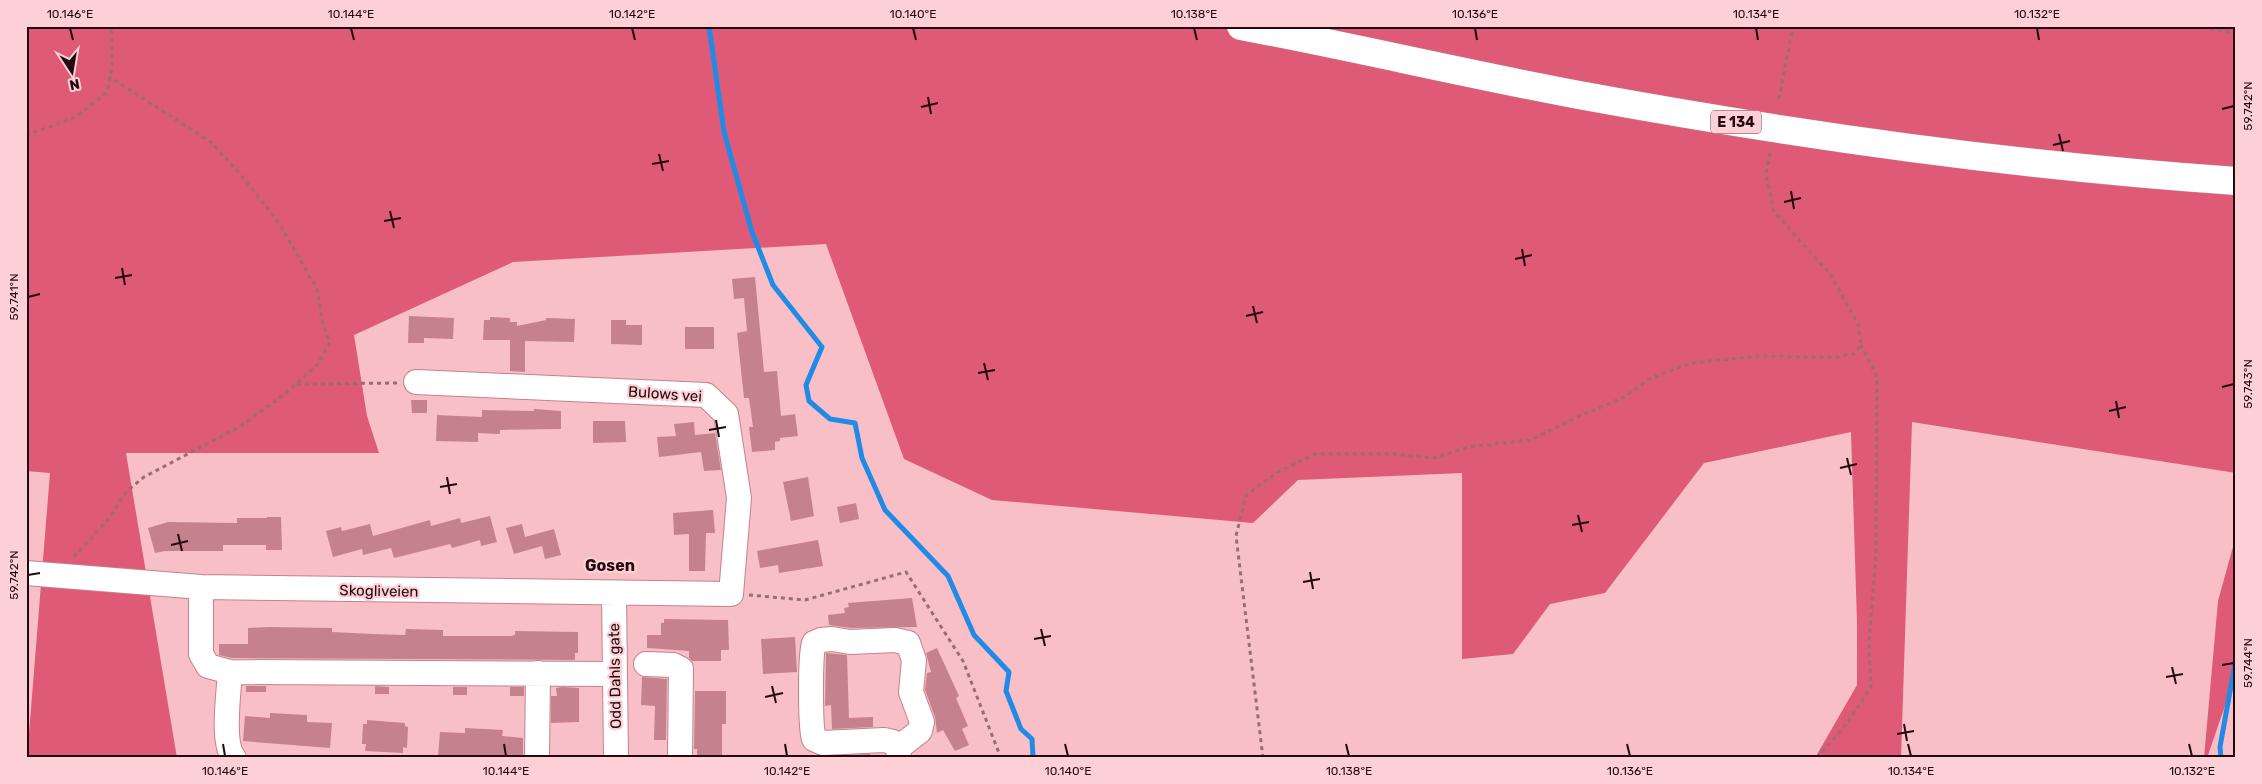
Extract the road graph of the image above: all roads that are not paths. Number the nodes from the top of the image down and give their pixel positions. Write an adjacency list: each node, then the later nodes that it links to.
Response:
1 (1241, 26): 4 (highway, E 134)
2 (1302, 26): 3 (highway, E 134)
3 (2236, 168)
4 (2236, 181)
5 (416, 382): 9 (street, Bulows vei)
6 (26, 573): 7 (street, Skogliveien)
7 (201, 587): 8 (street, Skogliveien); 11 (street)
8 (614, 593): 9 (street, Skogliveien); 13 (street, Odd Dahls gate)
9 (731, 594)
10 (646, 664): 18 (street)
11 (230, 672): 12 (street); 15 (street)
12 (538, 674): 13 (street); 16 (street)
13 (615, 674): 17 (street, Odd Dahls gate)
14 (899, 753): 14 (street)
15 (234, 758)
16 (537, 758)
17 (616, 758)
18 (680, 758)

